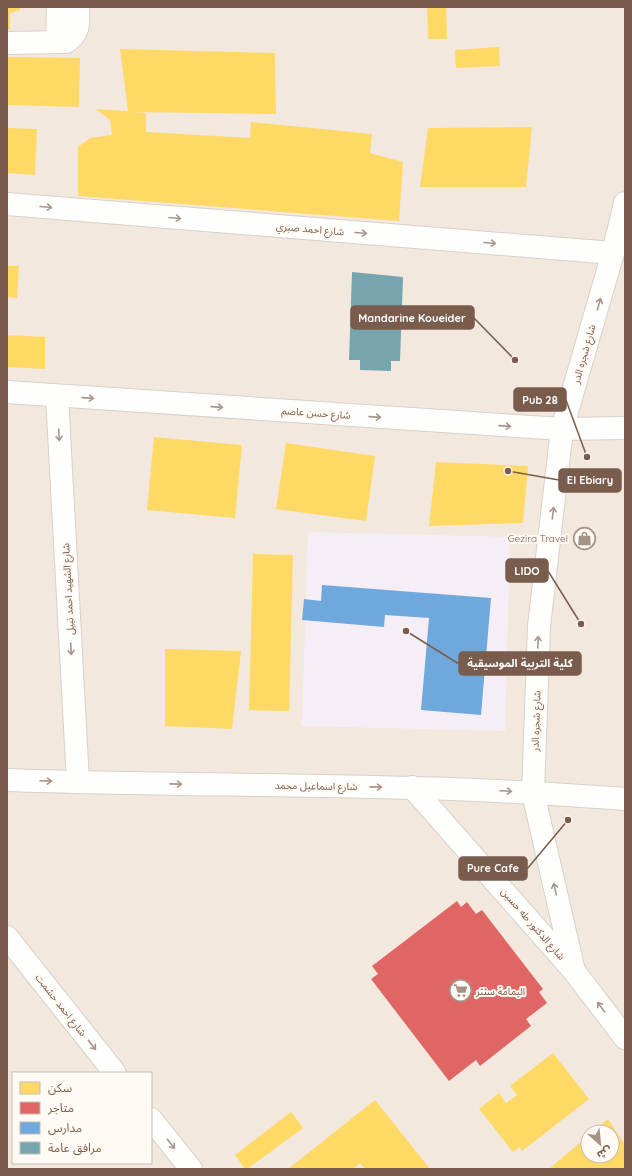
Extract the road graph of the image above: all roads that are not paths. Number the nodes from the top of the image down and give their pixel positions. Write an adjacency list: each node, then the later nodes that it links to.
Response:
1 (58, 7): 3 (street)
2 (78, 7): 3 (street)
3 (58, 42): 4 (street)
4 (7, 43)
5 (7, 204): 7 (street, شارع احمد صبري, one-way to 7)
6 (625, 204): 7 (street, شارع شجره الدر)
7 (613, 253): 11 (street, شارع شجره الدر, one-way to 7)
8 (7, 392): 9 (street, شارع حسن عاصم)
9 (57, 396): 11 (street, شارع حسن عاصم, one-way to 11); 13 (street, شارع الشهيد احمد نبيل, one-way to 13)
10 (625, 428): 11 (street, شارع حسن عاصم)
11 (562, 429): 15 (street, شارع شجره الدر, one-way to 11)
12 (7, 780): 13 (street, شارع اسماعيل محمد, one-way to 13)
13 (78, 782): 14 (street, شارع اسماعيل محمد, one-way to 14)
14 (421, 788): 15 (street, شارع اسماعيل محمد, one-way to 15); 18 (street, شارع الدكتور طه حسين)
15 (533, 793): 16 (street, شارع اسماعيل محمد); 18 (street, شارع الدكتور طه حسين, one-way to 15)
16 (625, 799)
17 (7, 938): 20 (street, شارع احمد حشمت, one-way to 20)
18 (574, 971): 19 (street, شارع الدكتور طه حسين, one-way to 18)
19 (625, 1038)
20 (113, 1072)
21 (152, 1120): 22 (street, one-way to 22)
22 (191, 1169)

